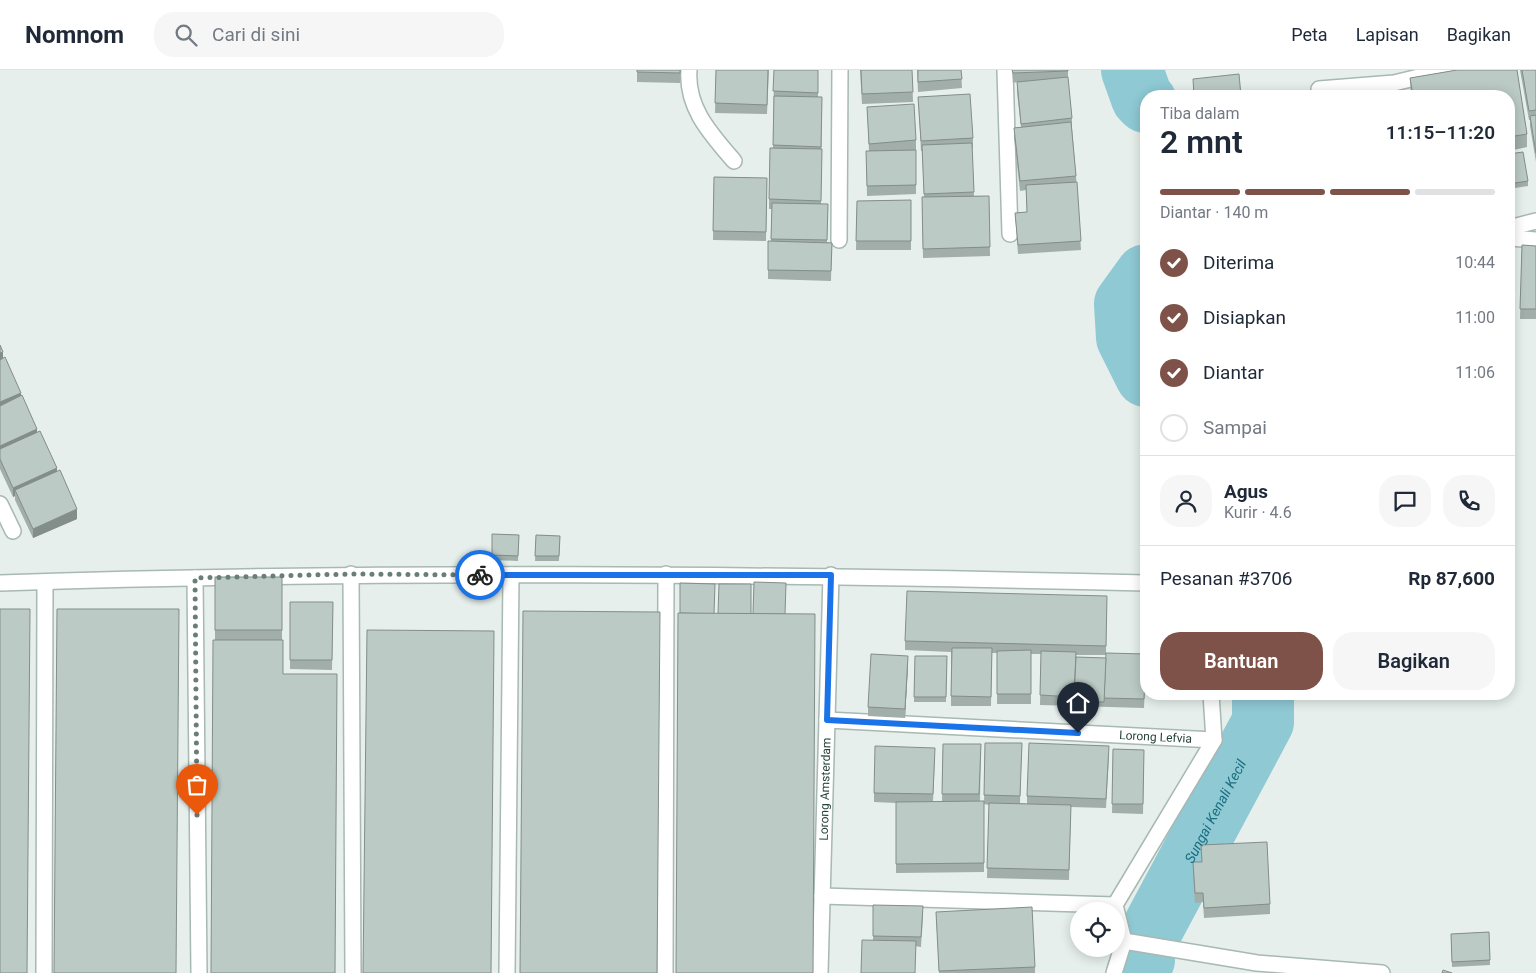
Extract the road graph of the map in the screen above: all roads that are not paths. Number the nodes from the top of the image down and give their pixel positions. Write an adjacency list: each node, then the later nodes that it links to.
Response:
1 (688, 70): 7 (street)
2 (840, 70): 12 (street)
3 (1005, 70): 10 (street)
4 (1448, 70): 6 (street)
5 (1319, 90): 6 (street)
6 (1394, 90)
7 (734, 161)
8 (1536, 221): 9 (street)
9 (1515, 226)
10 (1010, 234)
11 (1515, 238): 13 (street)
12 (839, 240)
13 (1536, 240)
14 (0, 504): 15 (street)
15 (13, 531)
16 (351, 574): 18 (street); 20 (street); 35 (street)
17 (666, 574): 18 (street); 19 (street); 37 (street)
18 (511, 575): 36 (street)
19 (831, 575): 23 (street); 25 (street, Lorong Amsterdam)
20 (195, 578): 21 (street); 34 (street)
21 (45, 582): 22 (street); 33 (street)
22 (0, 583)
23 (1140, 584)
24 (1211, 700): 26 (street)
25 (827, 720): 26 (street, Lorong Lefvia); 27 (street, Lorong Amsterdam)
26 (1214, 740): 28 (street)
27 (822, 896): 29 (street); 38 (street, Lorong Amsterdam)
28 (1117, 902)
29 (1070, 904)
30 (1125, 941): 32 (street)
31 (1119, 957): 39 (street)
32 (1256, 968): 40 (street)
33 (44, 973)
34 (199, 973)
35 (353, 973)
36 (507, 973)
37 (665, 973)
38 (820, 973)
39 (1114, 973)
40 (1382, 973)

